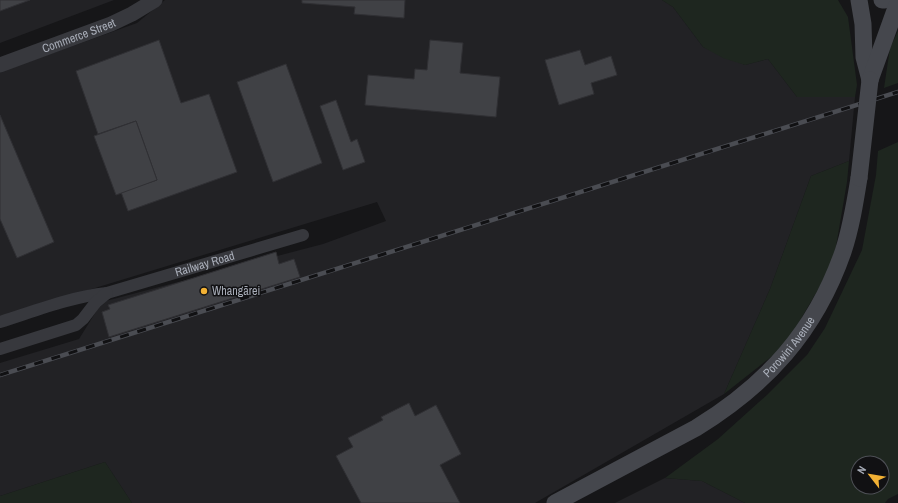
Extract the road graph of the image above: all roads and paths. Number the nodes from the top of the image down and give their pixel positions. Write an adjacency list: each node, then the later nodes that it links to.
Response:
1 (155, 0): 6 (street, Commerce Street)
2 (859, 0): 7 (main road, Porowini Avenue)
3 (882, 0): 4 (main road)
4 (885, 0)
5 (898, 2): 7 (main road, Porowini Avenue)
6 (0, 64)
7 (870, 80): 12 (main road, Porowini Avenue, bridge)
8 (303, 235): 9 (street, Railway Road)
9 (107, 293): 10 (street, Railway Road); 11 (street, Railway Road)
10 (0, 322)
11 (0, 349)
12 (555, 503)

